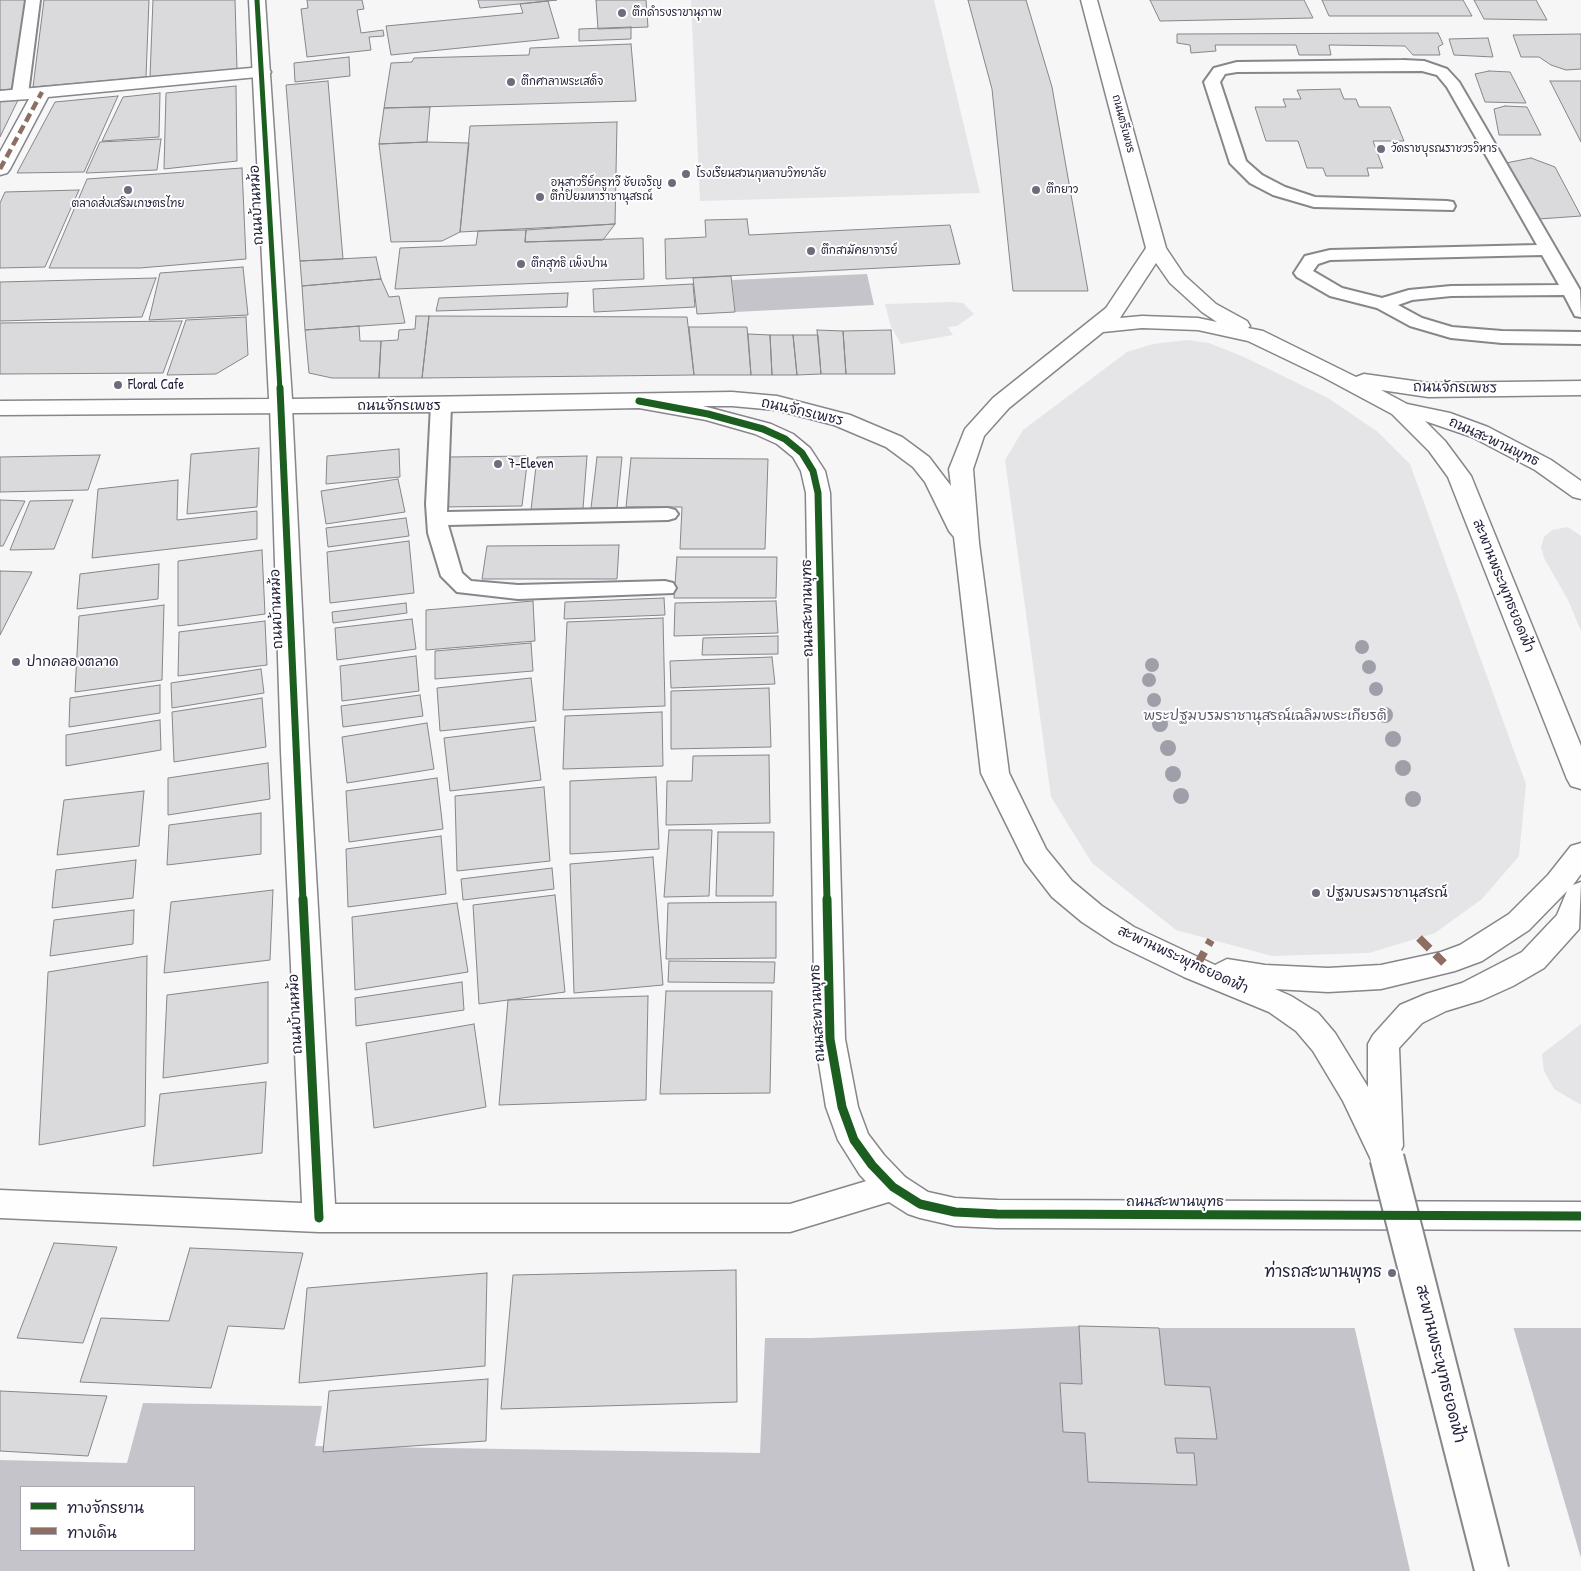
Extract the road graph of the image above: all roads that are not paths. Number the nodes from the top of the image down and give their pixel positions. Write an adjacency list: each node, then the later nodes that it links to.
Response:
1 (33, 0): 6 (lane)
2 (258, 0): 4 (main road, ถนนบ้านหม้อ)
3 (1089, 0): 10 (main road, ถนนตรีเพชร)
4 (262, 72): 5 (main road); 21 (main road, ถนนบ้านหม้อ)
5 (42, 92): 6 (main road); 8 (main road)
6 (20, 94): 7 (main road)
7 (0, 96)
8 (0, 170)
9 (1447, 206): 11 (lane)
10 (1156, 248): 15 (main road); 16 (main road, ถนนตรีเพชร)
11 (1546, 250): 12 (lane); 13 (lane)
12 (1571, 290): 13 (lane); 14 (lane)
13 (1384, 304): 17 (lane)
14 (1581, 312)
15 (1098, 326): 16 (main road, ถนนจักรเพชร); 28 (main road)
16 (1255, 336): 18 (main road, ถนนจักรเพชร)
17 (1581, 338)
18 (1331, 372): 19 (main road, ถนนจักรเพชร); 24 (main road, ถนนจักรเพชร)
19 (1581, 388)
20 (639, 401): 22 (main road, ถนนจักรเพชร); 28 (main road, ถนนจักรเพชร); 35 (main road, ถนนสะพานพุทธ)
21 (280, 406): 22 (main road, ถนนจักรเพชร); 23 (main road, ถนนจักรเพชร); 38 (main road, ถนนบ้านหม้อ)
22 (441, 406): 27 (lane)
23 (0, 408)
24 (1400, 409): 25 (main road, ถนนสะพานพุทธ); 30 (main road, สะพานพระพุทธยอดฟ้า)
25 (1581, 492)
26 (668, 514): 27 (lane)
27 (437, 519): 29 (lane)
28 (968, 543): 33 (main road, สะพานพระพุทธยอดฟ้า)
29 (665, 588)
30 (1581, 780)
31 (1581, 853): 33 (main road)
32 (1581, 893): 34 (main road, สะพานพระพุทธยอดฟ้า)
33 (1175, 960): 34 (main road, สะพานพระพุทธยอดฟ้า)
34 (1387, 1158): 39 (main road, สะพานพระพุทธยอดฟ้า, bridge)
35 (894, 1187): 37 (main road, ถนนสะพานพุทธ); 38 (main road)
36 (1, 1204): 38 (main road)
37 (1581, 1216)
38 (319, 1218)
39 (1492, 1571)

